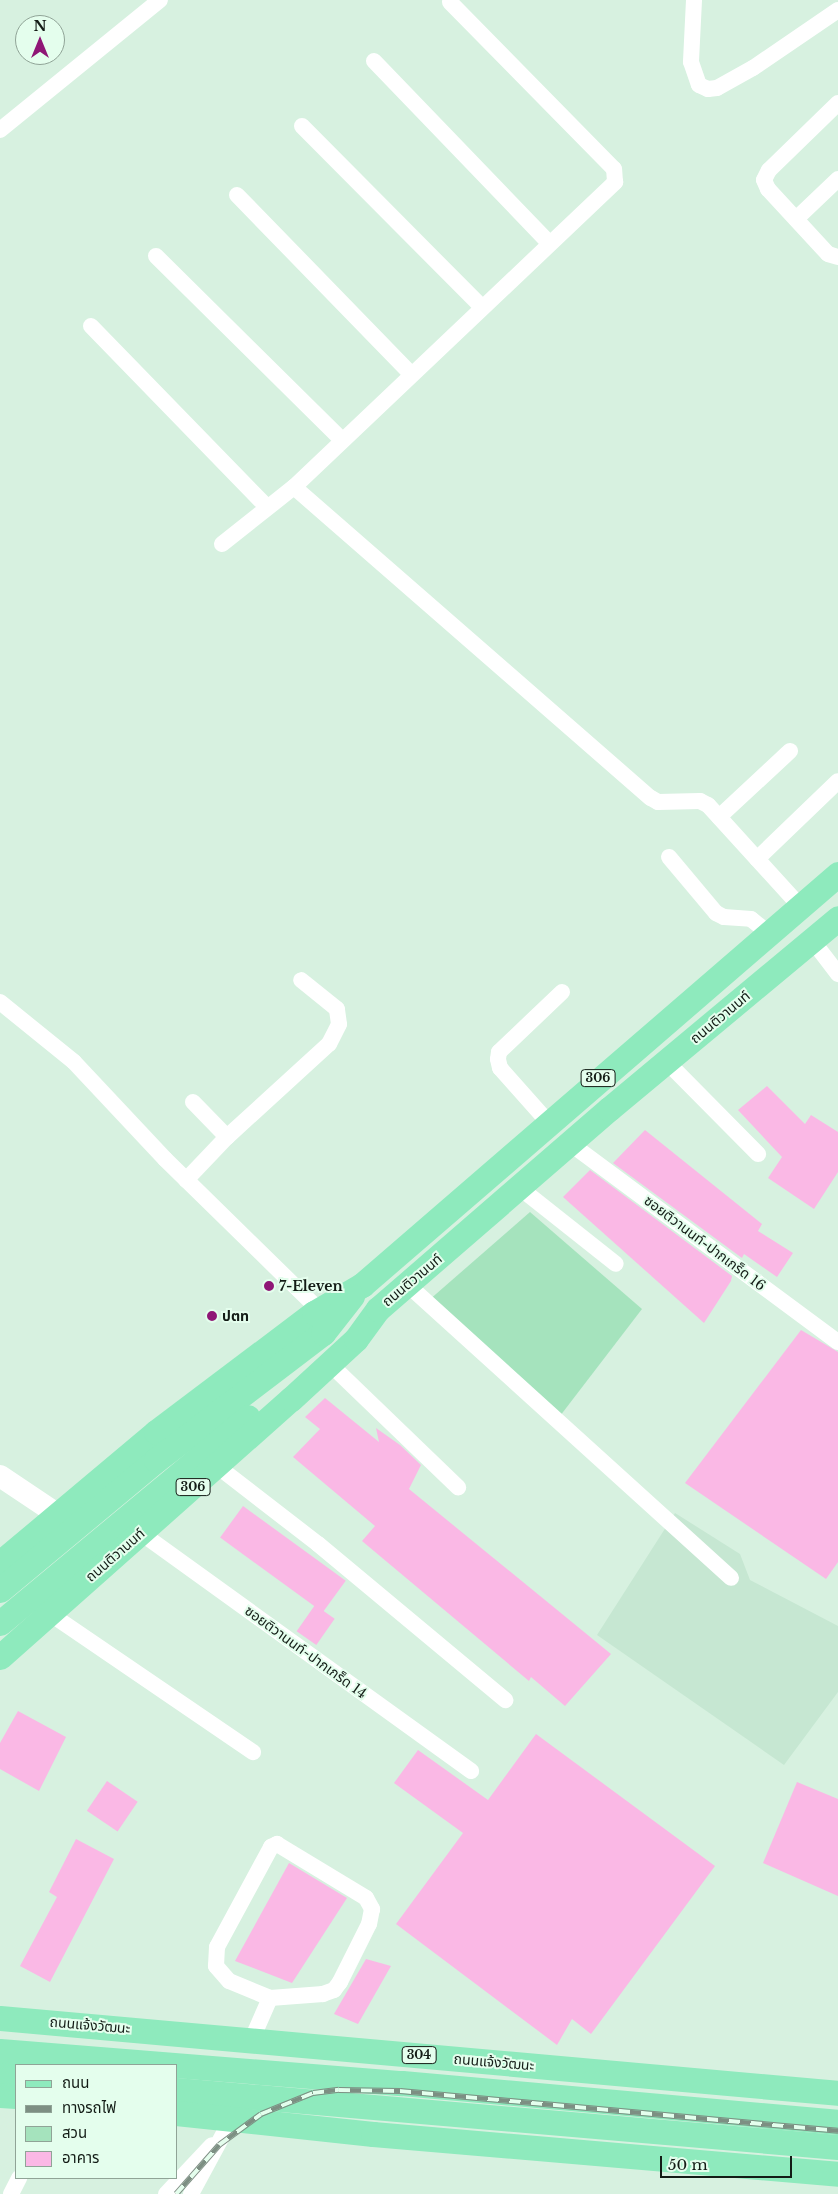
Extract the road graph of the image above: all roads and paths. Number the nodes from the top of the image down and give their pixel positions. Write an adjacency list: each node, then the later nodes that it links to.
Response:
1 (160, 0): 8 (street)
2 (694, 0): 4 (street)
3 (450, 2): 12 (street)
4 (838, 10)
5 (374, 61): 12 (street)
6 (838, 103): 11 (street)
7 (302, 126): 15 (street)
8 (0, 130)
9 (838, 179): 11 (street)
10 (236, 195): 17 (street)
11 (796, 219): 14 (street)
12 (548, 242): 15 (street)
13 (156, 256): 18 (street)
14 (838, 257)
15 (481, 306): 17 (street)
16 (91, 326): 20 (street)
17 (411, 374): 18 (street)
18 (342, 440): 19 (street)
19 (294, 487): 20 (street); 24 (street)
20 (267, 507): 21 (street)
21 (222, 544)
22 (790, 751): 24 (street)
23 (838, 781): 26 (street)
24 (719, 818): 26 (street)
25 (669, 857): 30 (street)
26 (757, 859): 28 (street)
27 (838, 874): 28 (main road, ถนนติวานนท์ / 306)
28 (800, 906): 30 (main road, ถนนติวานนท์ / 306)
29 (838, 918): 31 (main road, ถนนติวานนท์ / 306)
30 (768, 933): 38 (main road, ถนนติวานนท์ / 306)
31 (812, 940): 32 (street); 36 (main road, ถนนติวานนท์ / 306)
32 (838, 974)
33 (301, 980): 39 (street)
34 (562, 992): 38 (street)
35 (0, 1002): 42 (street)
36 (666, 1061): 40 (main road, ถนนติวานนท์ / 306); 41 (street)
37 (193, 1102): 39 (street)
38 (548, 1122): 45 (main road, ถนนติวานนท์ / 306)
39 (227, 1136): 42 (street)
40 (571, 1144): 43 (main road, ถนนติวานนท์ / 306); 49 (street, ซอยติวานนท์-ปากเกร็ด 16)
41 (758, 1154)
42 (186, 1180): 48 (street)
43 (520, 1188): 44 (street); 46 (main road, ถนนติวานนท์ / 306)
44 (616, 1264)
45 (362, 1285): 48 (main road, ถนนติวานนท์ / 306); 58 (main road, 306)
46 (408, 1285): 47 (main road, ถนนติวานนท์ / 306); 57 (street)
47 (378, 1309): 50 (main road, ถนนติวานนท์ / 306); 60 (main road, 306)
48 (319, 1310): 54 (main road, ถนนติวานนท์ / 306)
49 (838, 1342)
50 (330, 1364): 51 (main road, ถนนติวานนท์ / 306); 53 (street)
51 (217, 1466): 55 (main road, ถนนติวานนท์ / 306); 62 (street)
52 (0, 1476): 54 (street)
53 (458, 1487)
54 (57, 1514): 56 (main road, ถนนติวานนท์ / 306)
55 (141, 1533): 59 (main road, ถนนติวานนท์ / 306); 64 (street, ซอยติวานนท์-ปากเกร็ด 14)
56 (0, 1563)
57 (731, 1578)
58 (0, 1590)
59 (49, 1613): 61 (main road, ถนนติวานนท์ / 306); 63 (street)
60 (0, 1623)
61 (0, 1657)
62 (505, 1700)
63 (253, 1752)
64 (471, 1771)
65 (270, 1998): 65 (street); 68 (street)
66 (0, 2018): 67 (main road, ถนนแจ้งวัฒนะ / 304)
67 (91, 2025): 68 (main road, ถนนแจ้งวัฒนะ / 304); 70 (main road)
68 (252, 2039): 76 (main road, ถนนแจ้งวัฒนะ / 304)
69 (0, 2051): 71 (main road, ถนนแจ้งวัฒนะ)
70 (65, 2064)
71 (163, 2064)
72 (178, 2065): 80 (main road, ถนนแจ้งวัฒนะ)
73 (0, 2075): 74 (main road)
74 (15, 2077)
75 (178, 2090): 82 (main road)
76 (838, 2093)
77 (0, 2095): 78 (main road)
78 (15, 2096)
79 (178, 2114): 81 (main road)
80 (838, 2122)
81 (226, 2128): 83 (main road); 86 (street); 87 (street)
82 (838, 2147)
83 (838, 2174)
84 (18, 2179): 85 (street)
85 (11, 2194)
86 (166, 2194)
87 (191, 2194)

